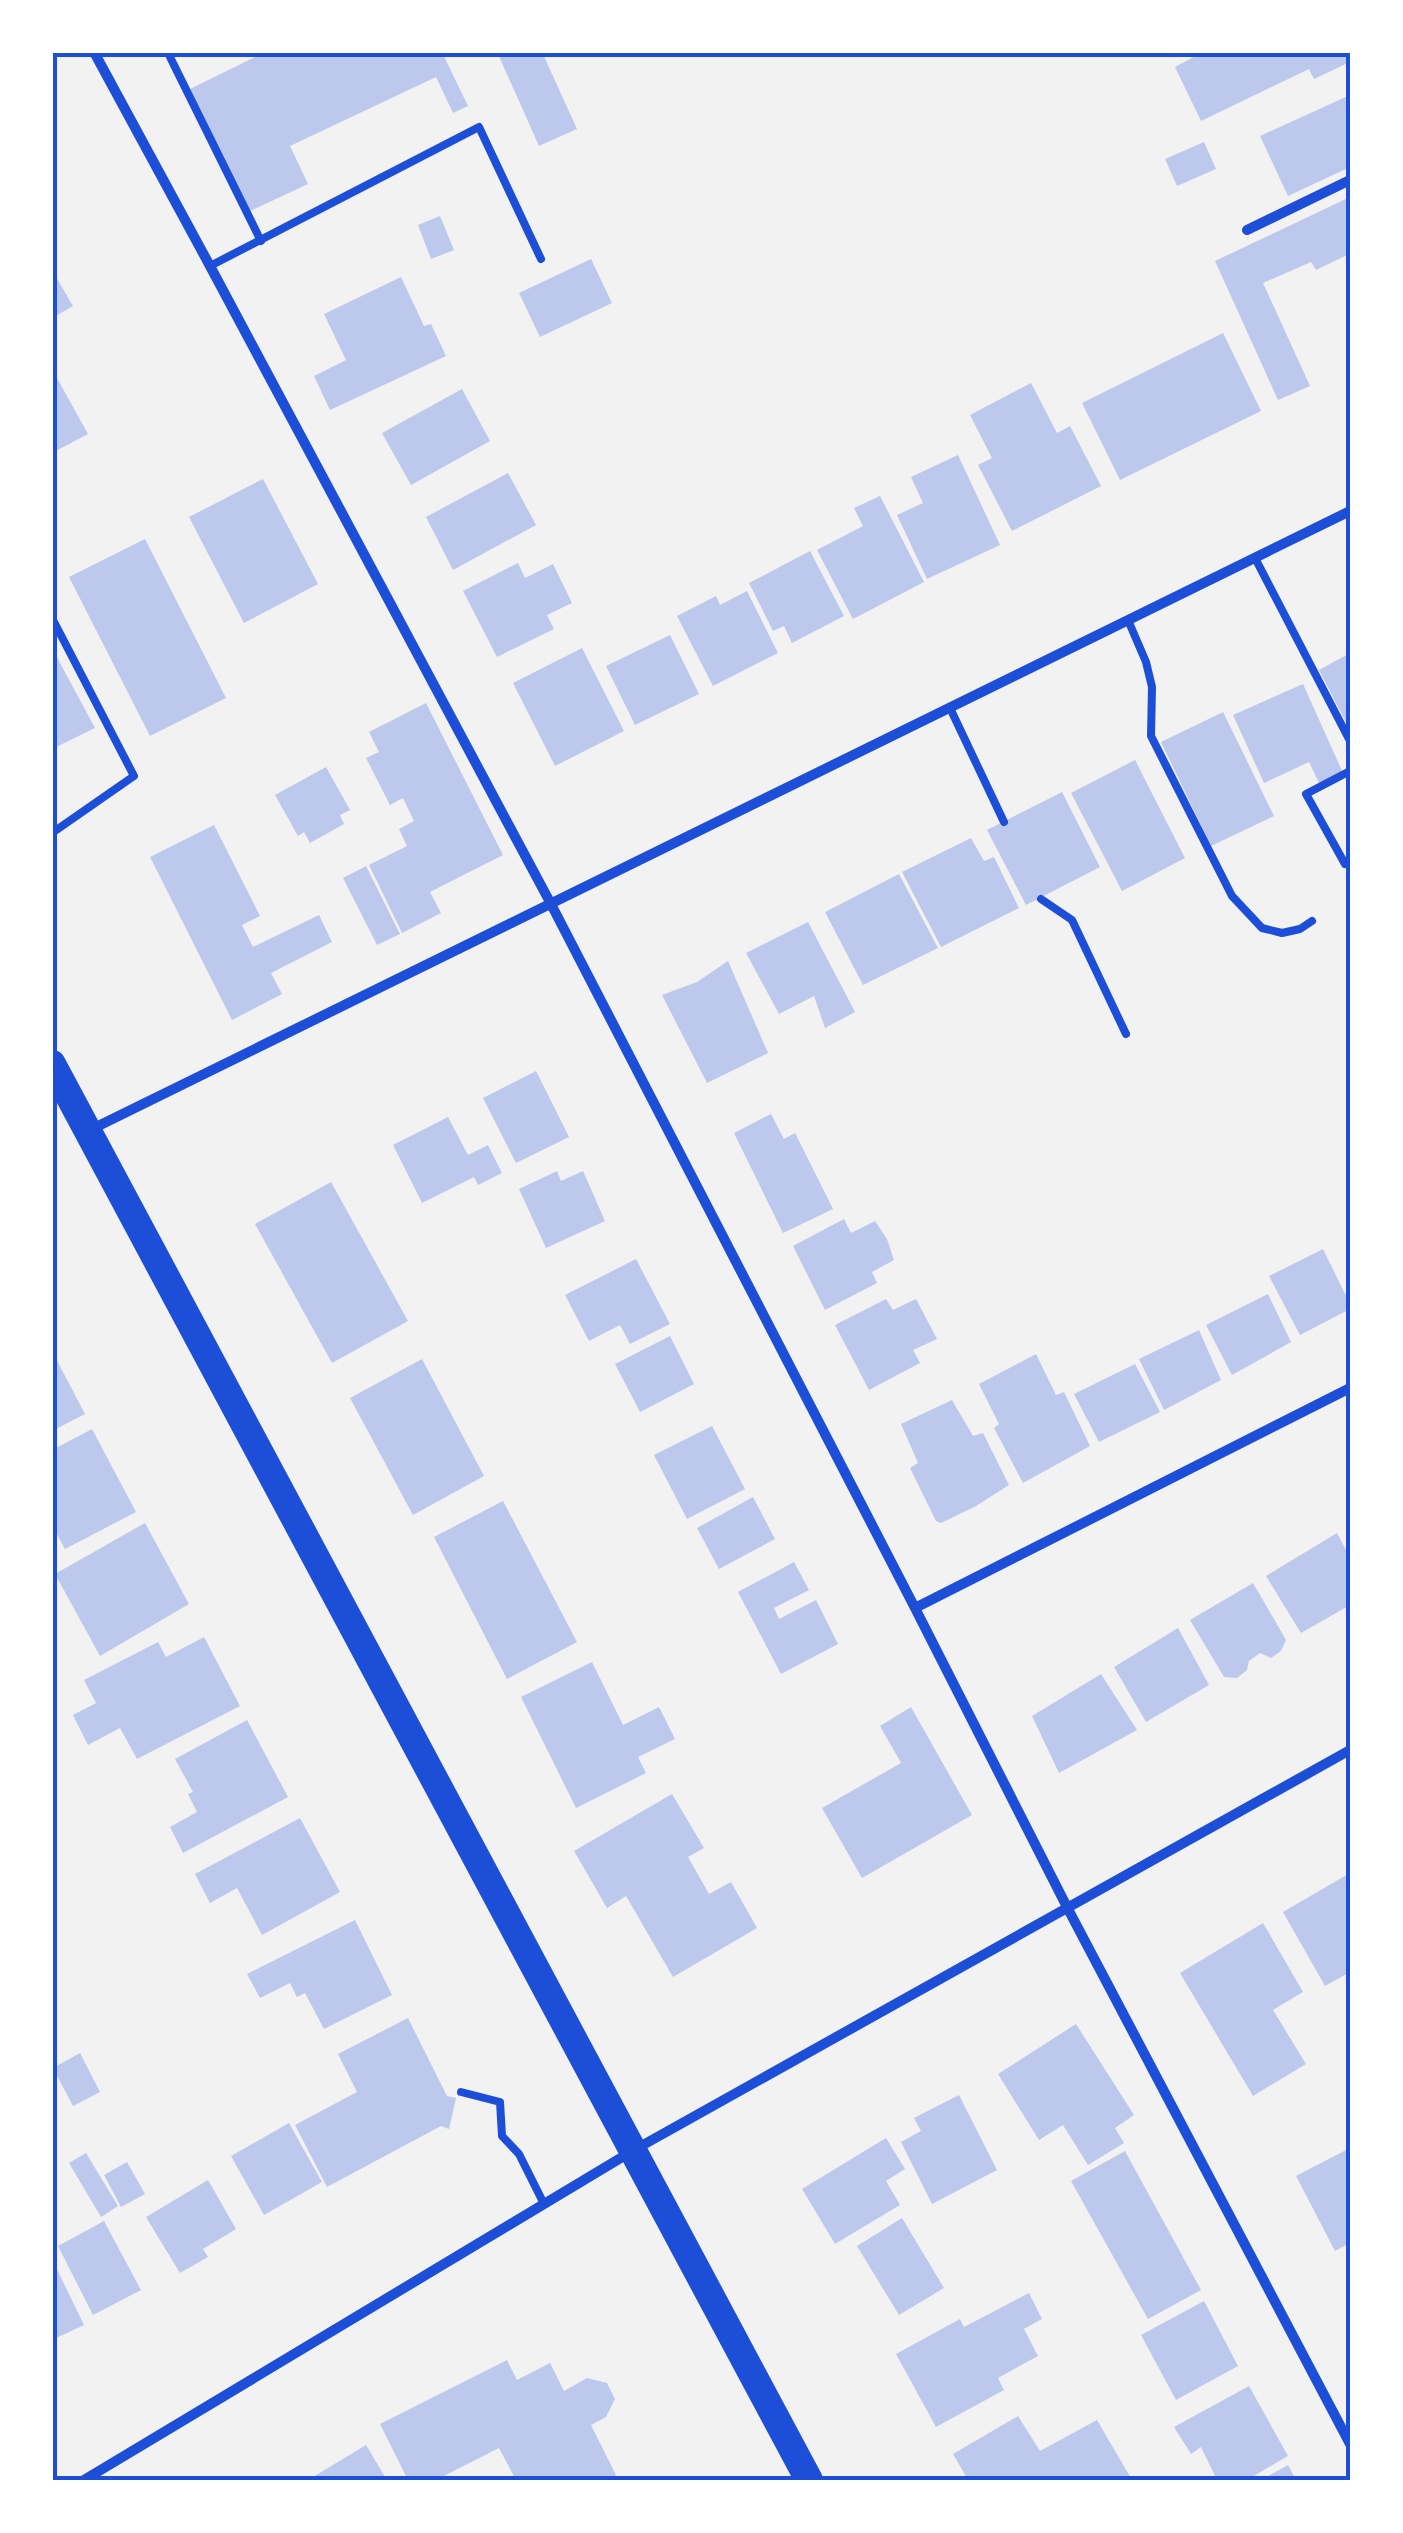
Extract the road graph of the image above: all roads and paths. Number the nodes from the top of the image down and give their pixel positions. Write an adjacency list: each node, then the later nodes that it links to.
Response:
1 (94, 52): 7 (street)
2 (172, 52): 5 (lane)
3 (1350, 180): 4 (street)
4 (1247, 230)
5 (260, 240): 6 (lane); 7 (lane)
6 (541, 259)
7 (210, 266): 19 (street)
8 (1350, 511): 9 (street)
9 (1255, 558): 11 (street); 13 (lane)
10 (52, 618): 16 (lane)
11 (1128, 620): 12 (street); 20 (lane)
12 (950, 708): 15 (lane); 19 (street)
13 (1350, 741)
14 (1350, 771): 17 (lane)
15 (1004, 822)
16 (52, 833)
17 (1345, 864)
18 (1041, 899): 21 (lane)
19 (550, 904): 23 (street); 25 (street)
20 (1312, 921)
21 (1126, 1034)
22 (56, 1077): 23 (highway)
23 (90, 1131): 29 (highway)
24 (1350, 1388): 25 (street)
25 (916, 1608): 27 (street)
26 (1350, 1750): 27 (street)
27 (1068, 1909): 29 (street); 31 (street)
28 (461, 2092): 30 (lane)
29 (634, 2150): 30 (street); 33 (highway)
30 (544, 2204): 32 (street)
31 (1350, 2444)
32 (84, 2480)
33 (809, 2480)

